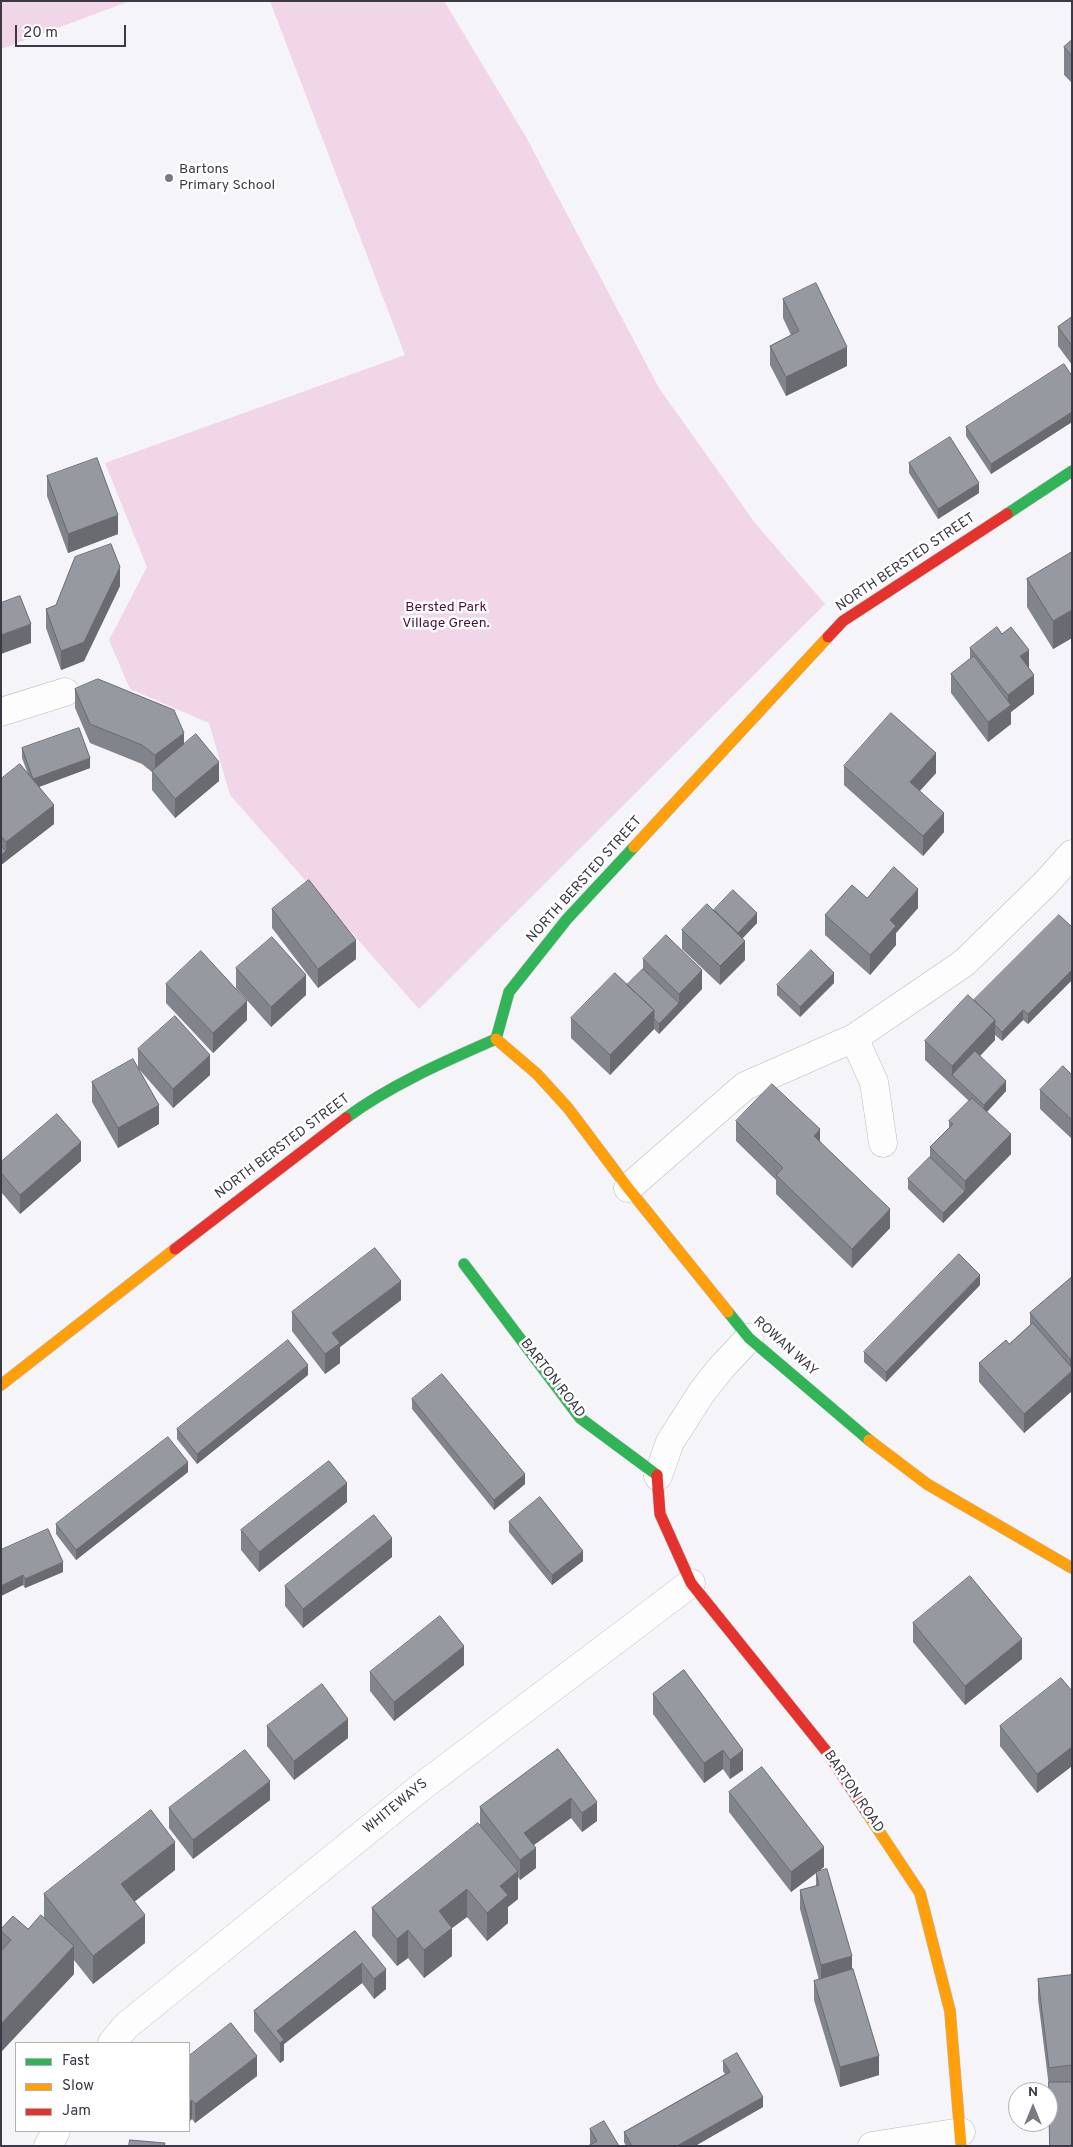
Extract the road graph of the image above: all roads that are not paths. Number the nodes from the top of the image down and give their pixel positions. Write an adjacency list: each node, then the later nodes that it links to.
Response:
1 (1072, 471): 6 (street, NORTH BERSTED STREET)
2 (65, 692): 3 (street)
3 (1, 712)
4 (1072, 854): 5 (street)
5 (854, 1038): 7 (street); 8 (street)
6 (496, 1039): 8 (street, ROWAN WAY); 11 (street, NORTH BERSTED STREET)
7 (883, 1143)
8 (628, 1188): 10 (street, ROWAN WAY)
9 (464, 1264): 12 (street, BARTON ROAD)
10 (749, 1338): 12 (street, BARTON ROAD); 13 (street, ROWAN WAY)
11 (1, 1385)
12 (658, 1476): 14 (street, BARTON ROAD)
13 (1072, 1568)
14 (691, 1583): 15 (street, WHITEWAYS); 17 (street, BARTON ROAD)
15 (113, 2042)
16 (55, 2132): 18 (street)
17 (961, 2139): 19 (street)
18 (48, 2146)
19 (872, 2146)

